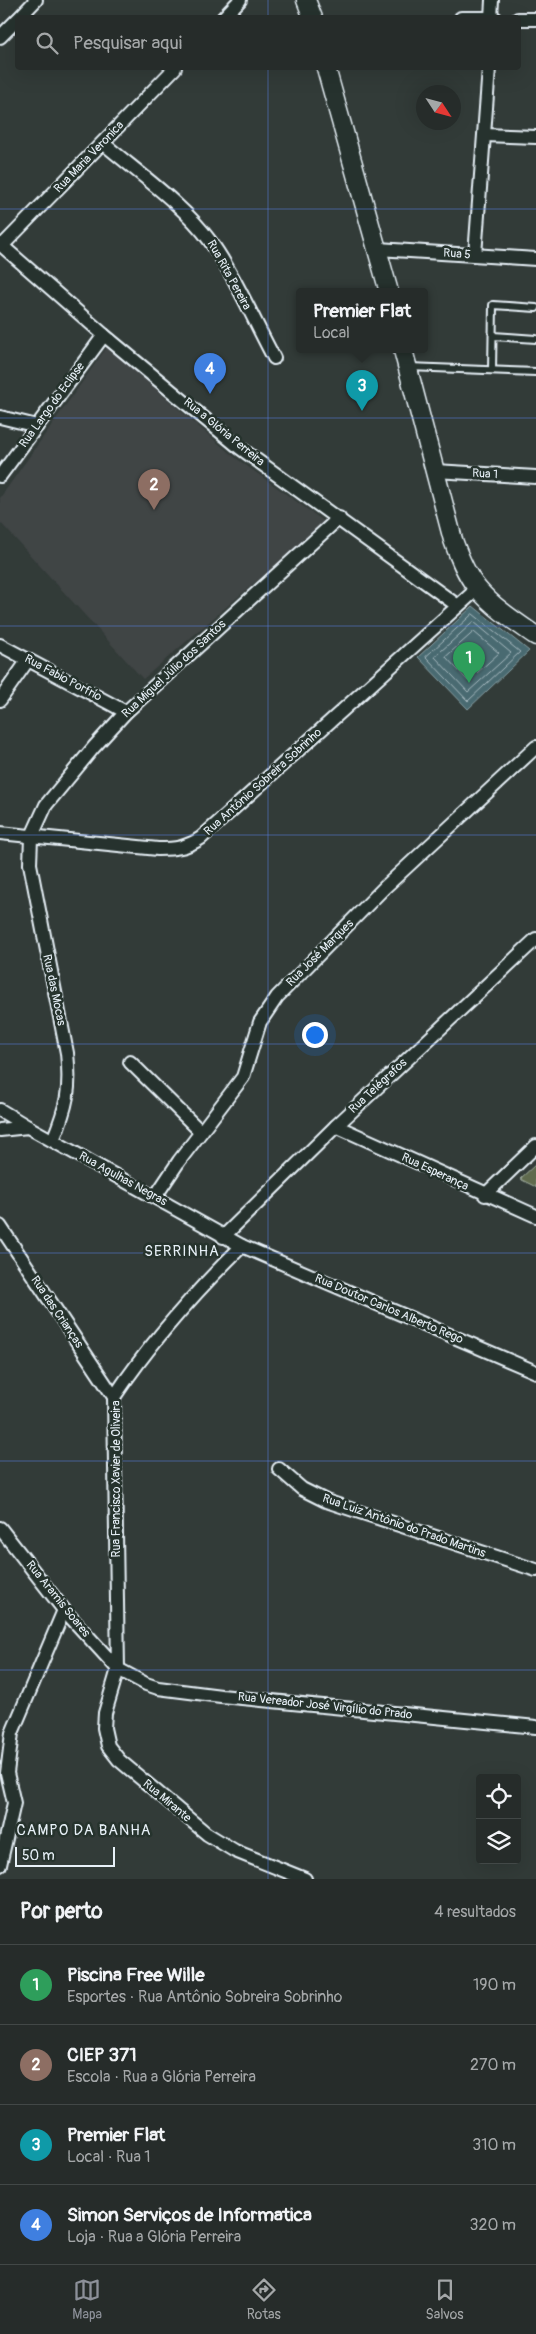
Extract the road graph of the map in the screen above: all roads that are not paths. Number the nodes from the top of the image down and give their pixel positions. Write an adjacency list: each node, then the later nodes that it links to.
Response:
1 (36, 0): 4 (street)
2 (240, 0): 5 (street)
3 (492, 0): 6 (street)
4 (21, 15)
5 (226, 15)
6 (491, 15)
7 (521, 19): 8 (street)
8 (536, 20)
9 (15, 21): 10 (street)
10 (0, 37)
11 (173, 70): 16 (street, Rua Maria Veronica)
12 (327, 70): 18 (main road)
13 (489, 70): 14 (street)
14 (485, 135): 15 (street); 19 (street)
15 (536, 137)
16 (103, 144): 17 (street, Rua Maria Veronica); 27 (street, Rua Rita Pereira)
17 (1, 245): 23 (street, Rua a Glória Perreira)
18 (378, 249): 19 (street, Rua 5); 21 (main road)
19 (475, 255): 20 (street, Rua 5)
20 (536, 259)
21 (388, 288)
22 (536, 308): 24 (lane)
23 (104, 334): 32 (street, Rua Largo do Eclipse); 36 (street, Rua a Glória Perreira)
24 (493, 336): 25 (lane); 29 (lane)
25 (536, 339)
26 (404, 353): 28 (main road)
27 (274, 358)
28 (408, 367): 29 (lane); 33 (main road)
29 (492, 370): 30 (lane)
30 (536, 372)
31 (0, 416): 32 (street)
32 (37, 426): 34 (street, Rua Largo do Eclipse)
33 (435, 472): 35 (street, Rua 1); 37 (main road)
34 (0, 476)
35 (536, 477)
36 (339, 518): 38 (street, Rua a Glória Perreira); 43 (street, Rua Miguel Júlio dos Santos)
37 (477, 589): 38 (street, Rua Antônio Sobreira Sobrinho); 39 (main road)
38 (458, 606): 46 (street, Rua Antônio Sobreira Sobrinho)
39 (536, 636)
40 (0, 645): 41 (street, Rua Fabio Porfrio)
41 (28, 660): 42 (street); 43 (street, Rua Fabio Porfrio)
42 (0, 700)
43 (126, 712): 46 (street, Rua Miguel Júlio dos Santos)
44 (536, 747): 53 (street, Rua José Marques)
45 (0, 834): 46 (street, Rua Antônio Sobreira Sobrinho)
46 (31, 838): 54 (street, Rua das Mocas)
47 (536, 940): 50 (street, Rua Telégrafos)
48 (130, 1062): 53 (street)
49 (0, 1110): 51 (street, Rua Agulhas Negras)
50 (336, 1126): 56 (street, Rua Esperança); 60 (street, Rua Telégrafos)
51 (28, 1127): 52 (street); 54 (street, Rua Agulhas Negras)
52 (0, 1130)
53 (201, 1132): 57 (street, Rua José Marques)
54 (53, 1140): 57 (street, Rua Agulhas Negras)
55 (536, 1146): 56 (street)
56 (485, 1195): 58 (street, Rua Esperança)
57 (154, 1197): 60 (street, Rua Agulhas Negras)
58 (536, 1216)
59 (0, 1226): 63 (street, Rua das Crianças)
60 (223, 1237): 61 (street, Rua Agulhas Negras)
61 (242, 1246): 62 (street, Rua Doutor Carlos Alberto Rego); 63 (street, Rua Francisco Xavier de Oliveira)
62 (536, 1372)
63 (114, 1397): 68 (street, Rua Francisco Xavier de Oliveira)
64 (279, 1469): 66 (street, Rua Luiz Antônio do Prado Martins)
65 (0, 1528): 67 (street, Rua Aramis Soares)
66 (536, 1570)
67 (64, 1610): 68 (street, Rua Aramis Soares); 70 (street)
68 (118, 1669): 69 (street, Rua Vereador José Virgílio do Prado); 71 (street, Rua Mirante)
69 (536, 1727)
70 (0, 1864)
71 (305, 1879)

